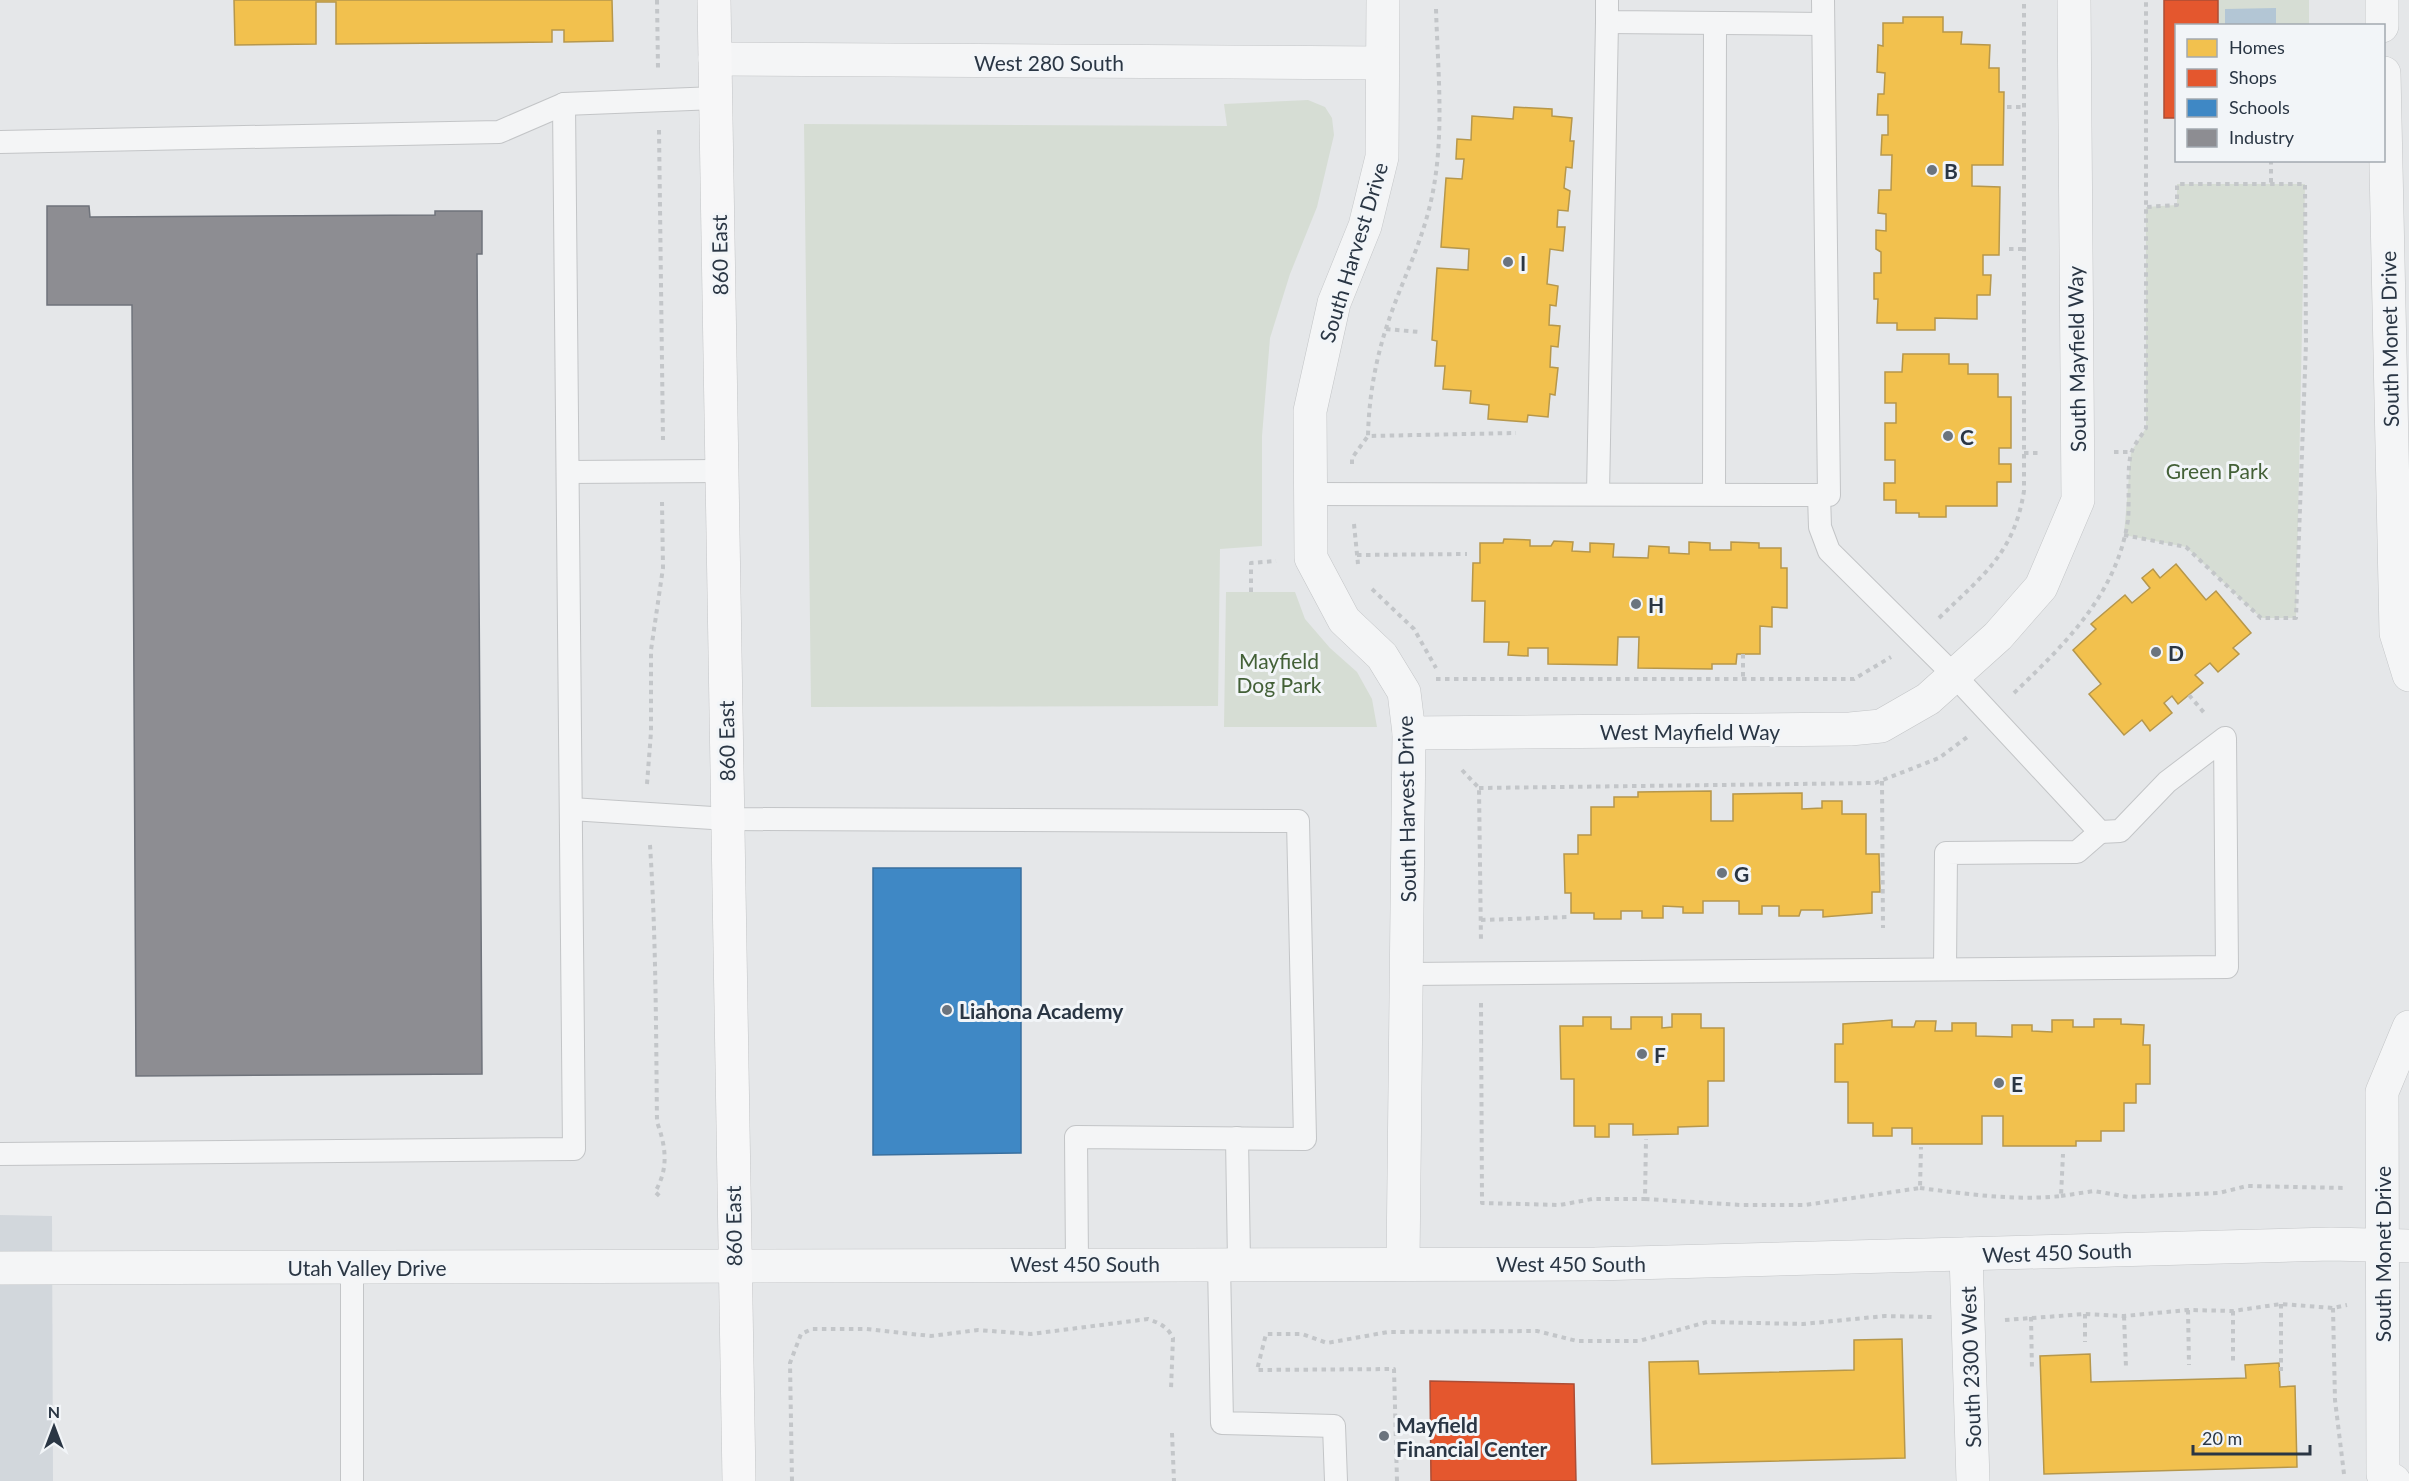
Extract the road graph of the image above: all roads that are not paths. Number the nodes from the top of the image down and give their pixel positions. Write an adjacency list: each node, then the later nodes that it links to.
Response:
1 (714, 0): 11 (street, 860 East)
2 (1383, 0): 12 (street, South Harvest Drive)
3 (1608, 0): 7 (lane)
4 (1823, 0): 9 (lane)
5 (2074, 0): 23 (street, South Mayfield Way)
6 (2382, 0): 10 (street)
7 (1607, 22): 8 (lane); 19 (lane)
8 (1715, 24): 9 (lane); 21 (lane)
9 (1823, 24): 22 (lane)
10 (2382, 24)
11 (715, 59): 12 (street, West 280 South); 13 (street, 860 East)
12 (1382, 63): 20 (street, South Harvest Drive)
13 (716, 98): 14 (lane); 17 (street, 860 East)
14 (564, 104): 16 (lane); 18 (lane)
15 (2385, 120): 24 (street, South Monet Drive)
16 (0, 142)
17 (722, 471): 18 (lane); 27 (street, 860 East)
18 (568, 472): 26 (lane)
19 (1598, 493): 20 (lane); 21 (lane)
20 (1310, 494): 25 (street, South Harvest Drive)
21 (1714, 494): 22 (lane)
22 (1819, 495): 23 (lane)
23 (1953, 674): 25 (street, West Mayfield Way); 28 (lane)
24 (2409, 675)
25 (1409, 733): 30 (street, South Harvest Drive)
26 (571, 809): 27 (lane); 33 (lane)
27 (728, 819): 32 (lane); 39 (street, 860 East)
28 (2100, 832): 29 (lane); 29 (lane)
29 (1945, 969): 30 (lane)
30 (1407, 974): 38 (street, South Harvest Drive)
31 (2409, 1027): 34 (street, South Monet Drive)
32 (1237, 1138): 36 (lane); 37 (lane)
33 (0, 1154)
34 (2396, 1246): 35 (street, West 450 South); 46 (street, South Monet Drive)
35 (1966, 1254): 38 (street, West 450 South); 45 (street, South 2300 West)
36 (1077, 1263): 37 (street, West 450 South); 39 (street, West 450 South)
37 (1229, 1263): 38 (street, West 450 South); 44 (lane)
38 (1403, 1263)
39 (734, 1266): 40 (street, Utah Valley Drive); 43 (street, 860 East)
40 (352, 1267): 41 (street, Utah Valley Drive); 42 (lane)
41 (0, 1268)
42 (352, 1481)
43 (739, 1481)
44 (1336, 1481)
45 (1973, 1481)
46 (2394, 1481)

